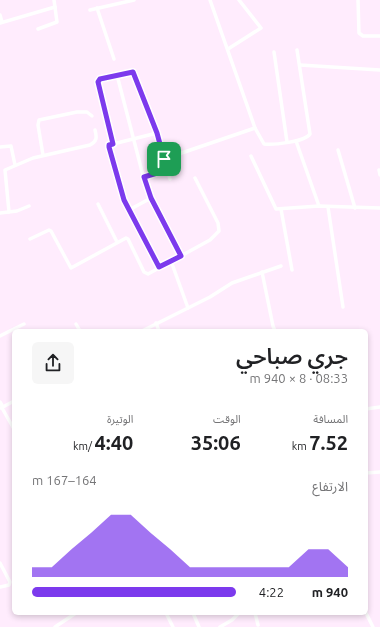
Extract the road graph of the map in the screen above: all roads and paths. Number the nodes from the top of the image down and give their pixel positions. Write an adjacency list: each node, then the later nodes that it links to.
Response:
1 (54, 0): 6 (street)
2 (134, 0): 7 (street)
3 (210, 0): 13 (street)
4 (239, 0): 13 (street)
5 (358, 0): 12 (street)
6 (55, 8): 10 (street); 11 (street)
7 (97, 8): 8 (street); 16 (street)
8 (90, 10)
9 (0, 15): 10 (street)
10 (1, 22)
11 (38, 30)
12 (380, 36)
13 (228, 48): 21 (street)
14 (297, 50): 17 (street)
15 (274, 52): 26 (street)
16 (114, 59)
17 (300, 65): 18 (street); 25 (street)
18 (380, 70)
19 (117, 75): 23 (street); 24 (street); 27 (street)
20 (92, 116): 30 (street)
21 (255, 128): 26 (street); 32 (street)
22 (95, 130): 30 (street)
23 (157, 133): 24 (street); 32 (street)
24 (133, 140): 27 (street); 37 (street)
25 (296, 141): 26 (street); 43 (street)
26 (287, 142)
27 (113, 144): 48 (street)
28 (0, 147): 33 (street)
29 (338, 150): 45 (street)
30 (43, 155): 33 (street)
31 (252, 156): 47 (street)
32 (164, 159): 34 (street)
33 (15, 165): 49 (street)
34 (167, 170): 37 (street); 39 (street)
35 (379, 170): 36 (street)
36 (380, 175)
37 (144, 177): 40 (street)
38 (195, 178): 53 (street)
39 (170, 179)
40 (151, 198): 48 (street); 53 (street)
41 (98, 204): 52 (street)
42 (29, 206): 49 (street)
43 (318, 206): 44 (street); 47 (street)
44 (328, 207): 45 (street); 59 (street)
45 (356, 208): 46 (street)
46 (380, 208)
47 (281, 209): 57 (street)
48 (129, 210): 56 (street)
49 (10, 212): 50 (street)
50 (0, 213)
51 (30, 239): 52 (street)
52 (118, 242): 56 (street)
53 (181, 256): 54 (street)
54 (171, 261): 56 (street); 60 (street)
55 (281, 266): 58 (street)
56 (159, 267)
57 (292, 270)
58 (262, 272): 60 (street); 68 (street)
59 (344, 307)
60 (188, 308): 61 (street)
61 (156, 323): 66 (street); 67 (street)
62 (24, 324): 64 (street)
63 (76, 324): 65 (street)
64 (14, 329)
65 (79, 329)
66 (146, 329)
67 (159, 329)
68 (274, 329)
69 (12, 330): 70 (street)
70 (0, 336)
71 (0, 402): 74 (street)
72 (12, 403): 74 (street)
73 (380, 407): 75 (street)
74 (2, 408): 76 (street)
75 (368, 409)
76 (12, 426)
77 (380, 472): 78 (street)
78 (368, 473)
79 (0, 563): 80 (street)
80 (0, 587)
81 (73, 615): 88 (street)
82 (167, 615): 89 (street)
83 (194, 615): 90 (street)
84 (237, 615): 91 (street)
85 (256, 615): 87 (street)
86 (367, 615): 92 (street)
87 (258, 624)
88 (55, 627)
89 (172, 627)
90 (199, 627)
91 (220, 627)
92 (374, 627)

